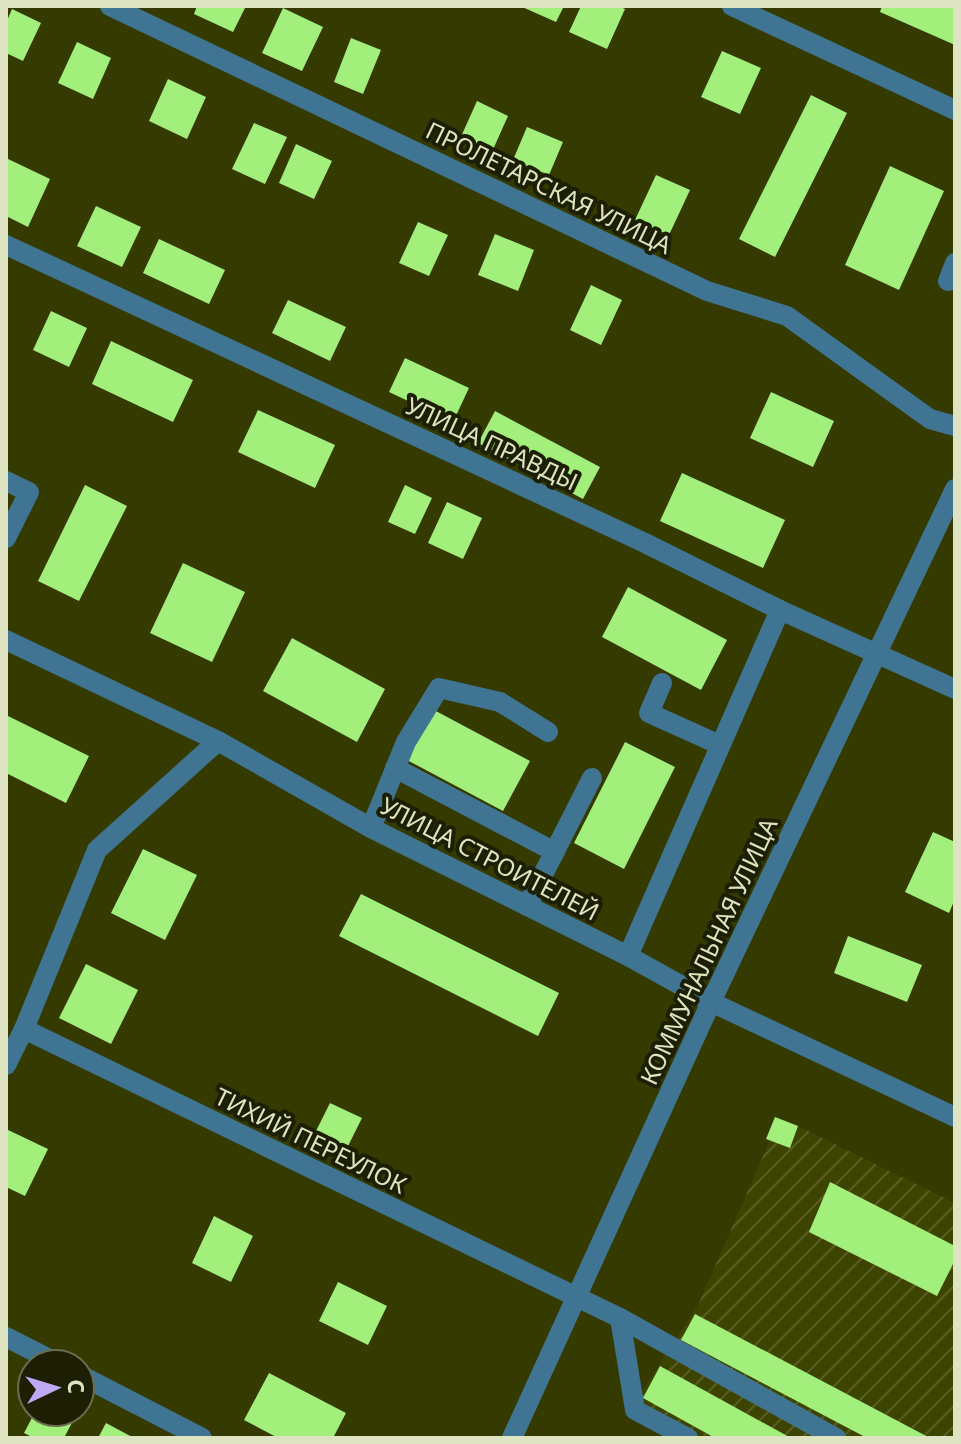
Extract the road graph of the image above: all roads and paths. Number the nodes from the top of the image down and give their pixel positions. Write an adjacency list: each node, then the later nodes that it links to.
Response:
1 (110, 6): 5 (street, ПРОЛЕТАРСКАЯ УЛИЦА)
2 (732, 6): 3 (street)
3 (955, 110)
4 (6, 245): 9 (street, УЛИЦА ПРАВДЫ)
5 (955, 426)
6 (6, 481): 8 (street)
7 (955, 489): 11 (street, КОММУНАЛЬНАЯ УЛИЦА)
8 (6, 538)
9 (780, 610): 11 (street, УЛИЦА ПРАВДЫ); 16 (street)
10 (6, 640): 15 (street, УЛИЦА СТРОИТЕЛЕЙ)
11 (878, 653): 13 (street, УЛИЦА ПРАВДЫ); 23 (street, КОММУНАЛЬНАЯ УЛИЦА)
12 (662, 683): 16 (street)
13 (955, 689)
14 (548, 732): 17 (street)
15 (218, 741): 19 (street, УЛИЦА СТРОИТЕЛЕЙ); 24 (street)
16 (720, 745): 22 (street)
17 (395, 768): 19 (street); 20 (street)
18 (592, 778): 20 (street)
19 (371, 828): 21 (street, УЛИЦА СТРОИТЕЛЕЙ)
20 (555, 852): 21 (street)
21 (527, 906): 22 (street, УЛИЦА СТРОИТЕЛЕЙ)
22 (628, 956): 23 (street, УЛИЦА СТРОИТЕЛЕЙ)
23 (711, 1002): 26 (street, УЛИЦА СТРОИТЕЛЕЙ); 27 (street, КОММУНАЛЬНАЯ УЛИЦА)
24 (24, 1029): 25 (street); 27 (street, ТИХИЙ ПЕРЕУЛОК)
25 (6, 1065)
26 (955, 1117)
27 (576, 1297): 28 (street, ТИХИЙ ПЕРЕУЛОК); 33 (street, КОММУНАЛЬНАЯ УЛИЦА)
28 (620, 1318): 34 (street); 35 (street, ТИХИЙ ПЕРЕУЛОК)
29 (6, 1337): 30 (street)
30 (28, 1348)
31 (96, 1383): 32 (street)
32 (202, 1438)
33 (512, 1438)
34 (688, 1438)
35 (836, 1438)

